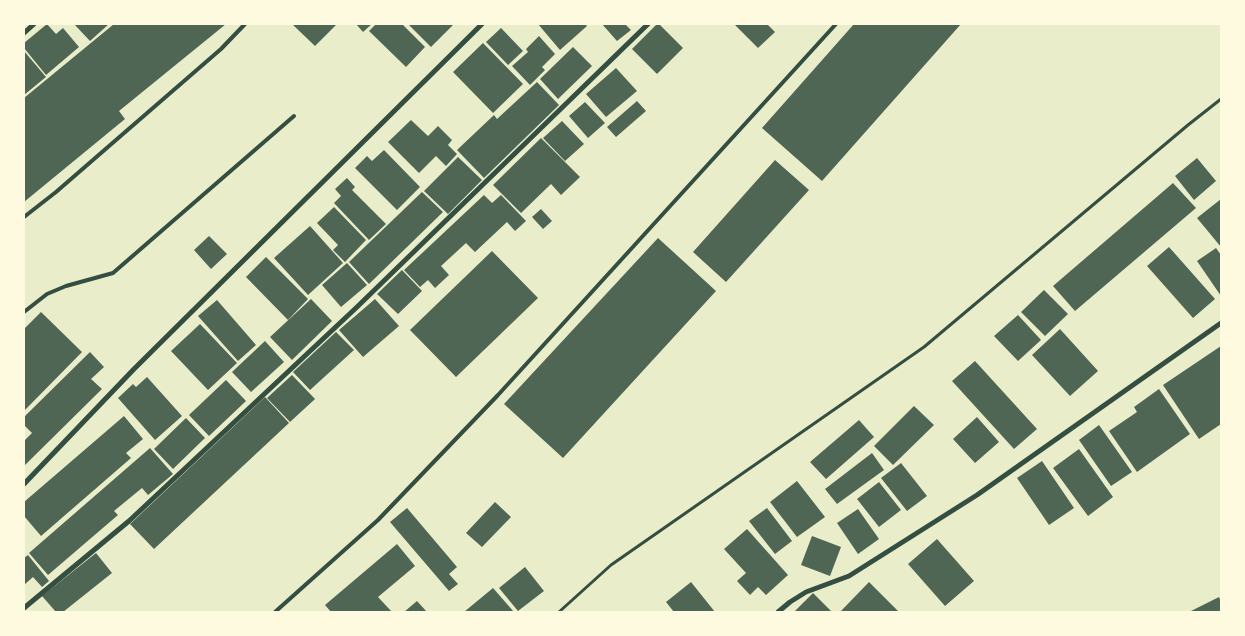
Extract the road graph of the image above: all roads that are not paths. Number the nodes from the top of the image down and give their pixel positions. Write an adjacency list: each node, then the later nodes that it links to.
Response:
1 (34, 24): 6 (street)
2 (245, 24): 8 (lane)
3 (482, 24): 11 (street)
4 (648, 24): 12 (street)
5 (836, 24): 13 (lane)
6 (24, 33)
7 (294, 116): 9 (lane)
8 (24, 217)
9 (24, 312)
10 (1221, 323): 14 (street)
11 (24, 484)
12 (24, 608)
13 (275, 612)
14 (778, 612)

